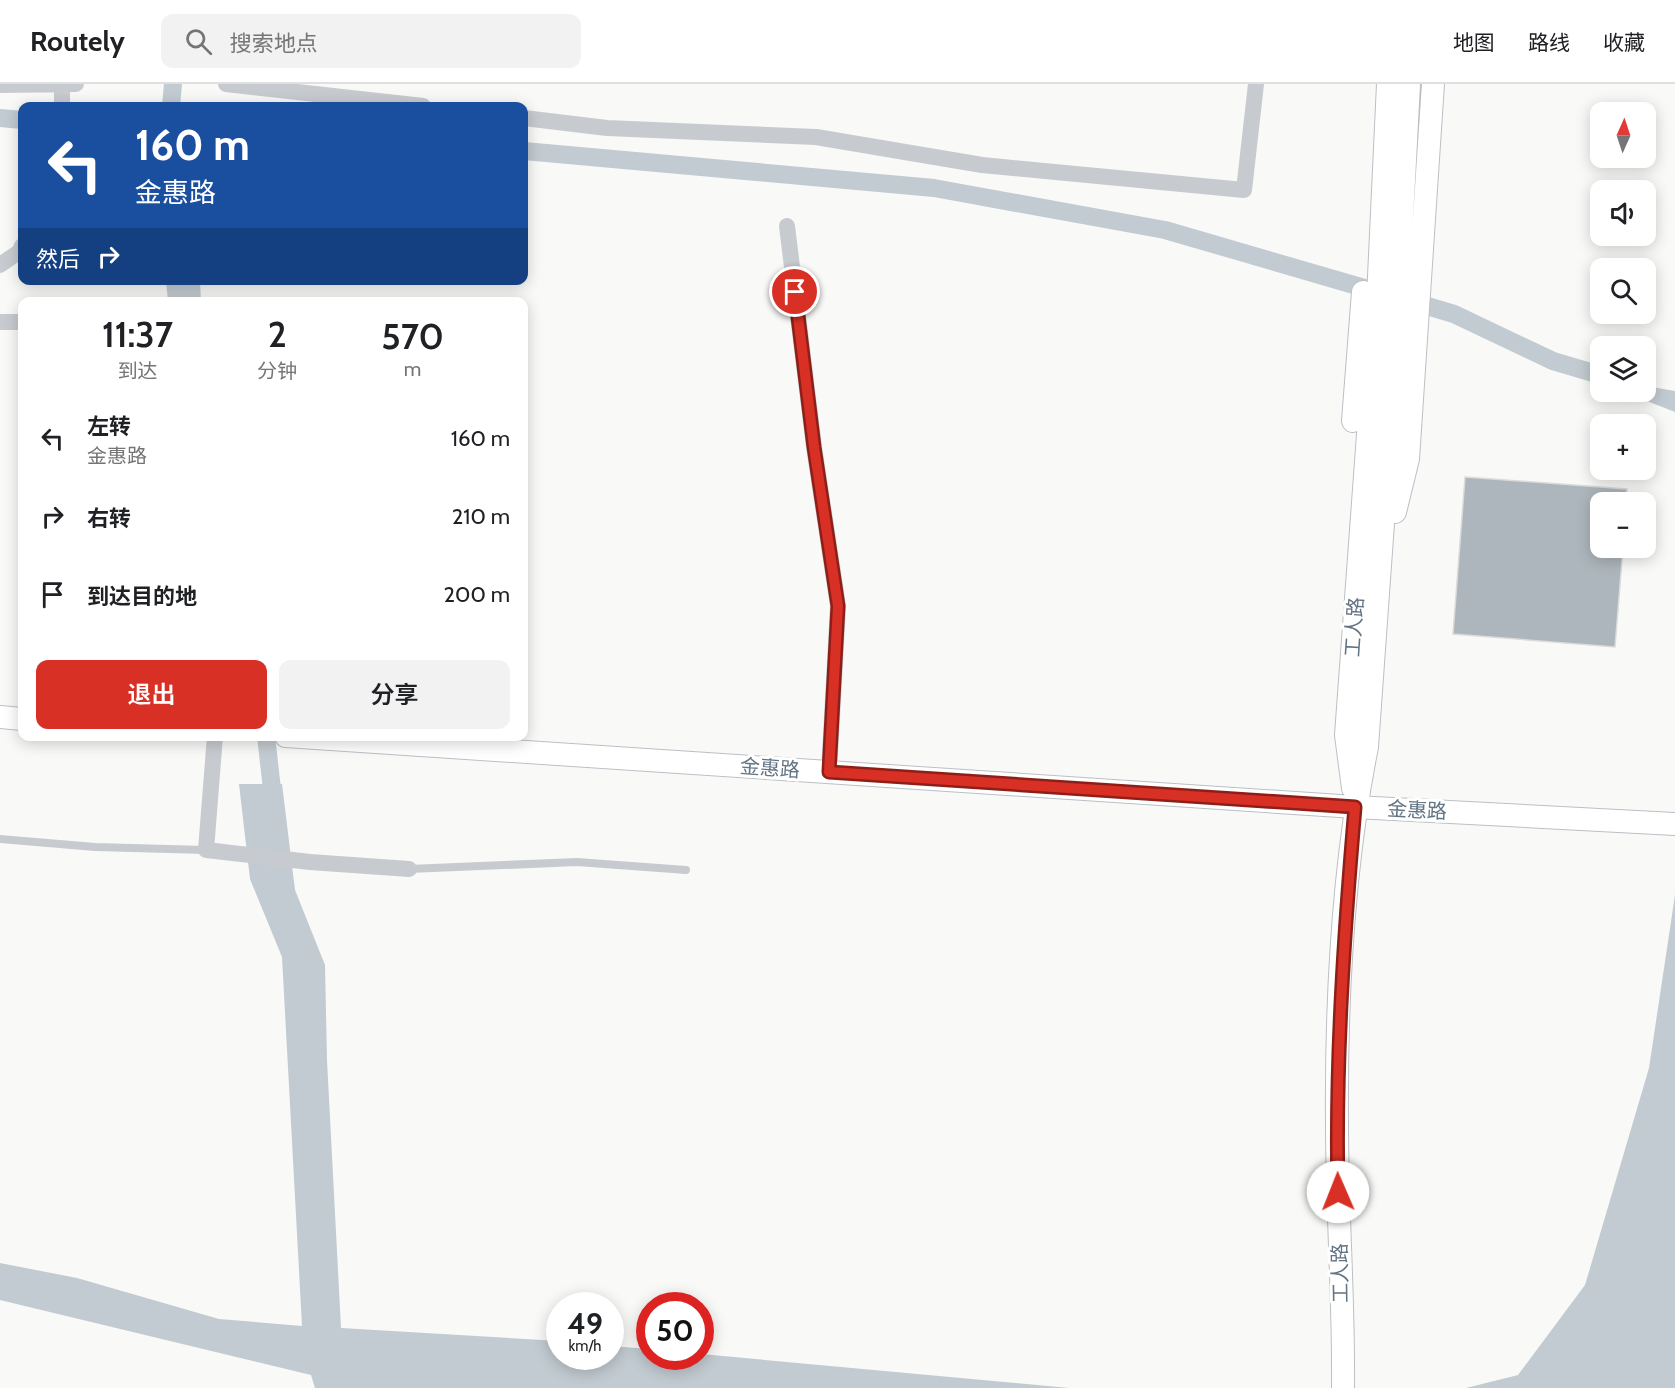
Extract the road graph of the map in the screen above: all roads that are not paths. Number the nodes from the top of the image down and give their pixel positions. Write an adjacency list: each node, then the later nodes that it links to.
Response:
1 (226, 84): 10 (street)
2 (1256, 84): 11 (street)
3 (1377, 84): 18 (main road)
4 (1388, 84): 17 (main road)
5 (1410, 84): 17 (main road)
6 (1433, 84): 18 (main road)
7 (0, 85): 8 (street)
8 (69, 85): 9 (street)
9 (63, 102)
10 (387, 102)
11 (528, 118)
12 (787, 226): 23 (street)
13 (18, 253): 14 (street)
14 (0, 265)
15 (0, 322): 16 (street)
16 (18, 322)
17 (1378, 447): 18 (main road, 工人路)
18 (1369, 572): 24 (main road, 工人路)
19 (0, 717): 20 (main road)
20 (18, 719)
21 (214, 741): 27 (street)
22 (348, 741): 23 (main road, 金惠路)
23 (829, 772): 24 (main road, 金惠路)
24 (1355, 807): 25 (main road, 金惠路); 30 (main road, 工人路)
25 (1675, 824)
26 (0, 839): 27 (lane)
27 (206, 850): 28 (street)
28 (409, 869): 29 (lane)
29 (686, 870)
30 (1343, 1383)

